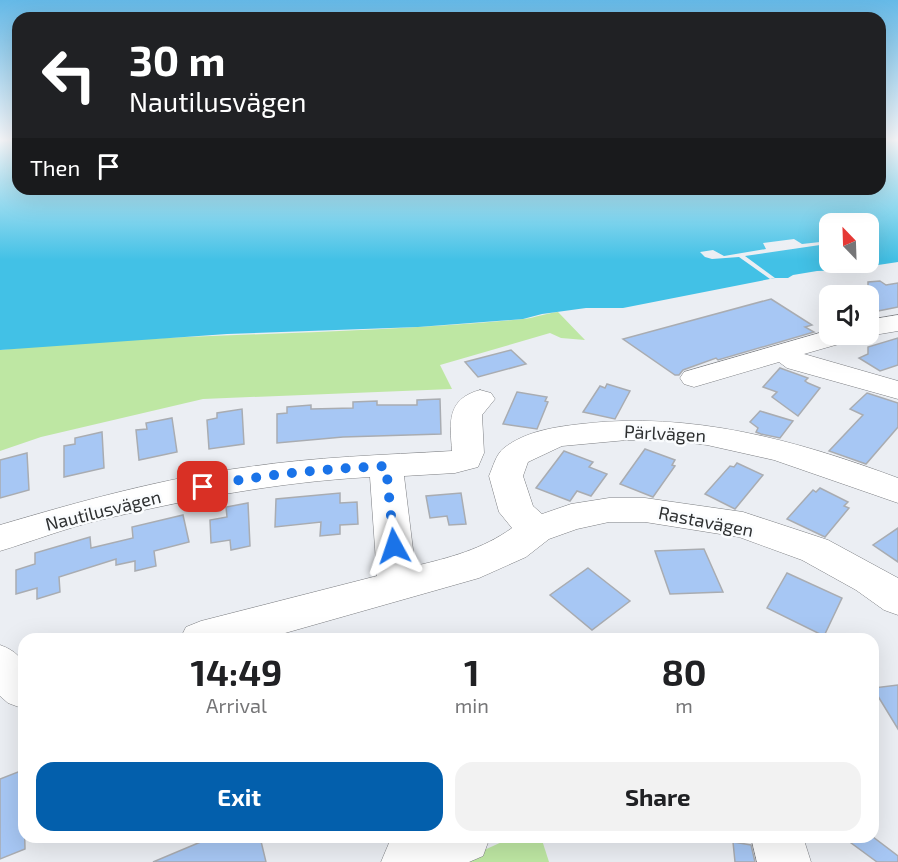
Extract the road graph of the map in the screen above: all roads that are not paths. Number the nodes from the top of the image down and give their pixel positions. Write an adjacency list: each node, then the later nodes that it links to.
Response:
1 (898, 323): 2 (street)
2 (879, 326)
3 (819, 341): 4 (street)
4 (782, 351): 5 (street); 6 (street)
5 (694, 378)
6 (898, 390)
7 (480, 399): 8 (street, Nautilusvägen)
8 (386, 466): 11 (street, Nautilusvägen); 12 (street)
9 (898, 491): 10 (street, Pärlvägen)
10 (536, 530): 12 (street); 13 (street, Rastavägen)
11 (0, 538)
12 (398, 586): 14 (street)
13 (898, 599)
14 (223, 633)
15 (0, 664): 16 (street)
16 (18, 684)
17 (451, 843): 19 (street)
18 (779, 843): 20 (street)
19 (408, 862)
20 (784, 862)

